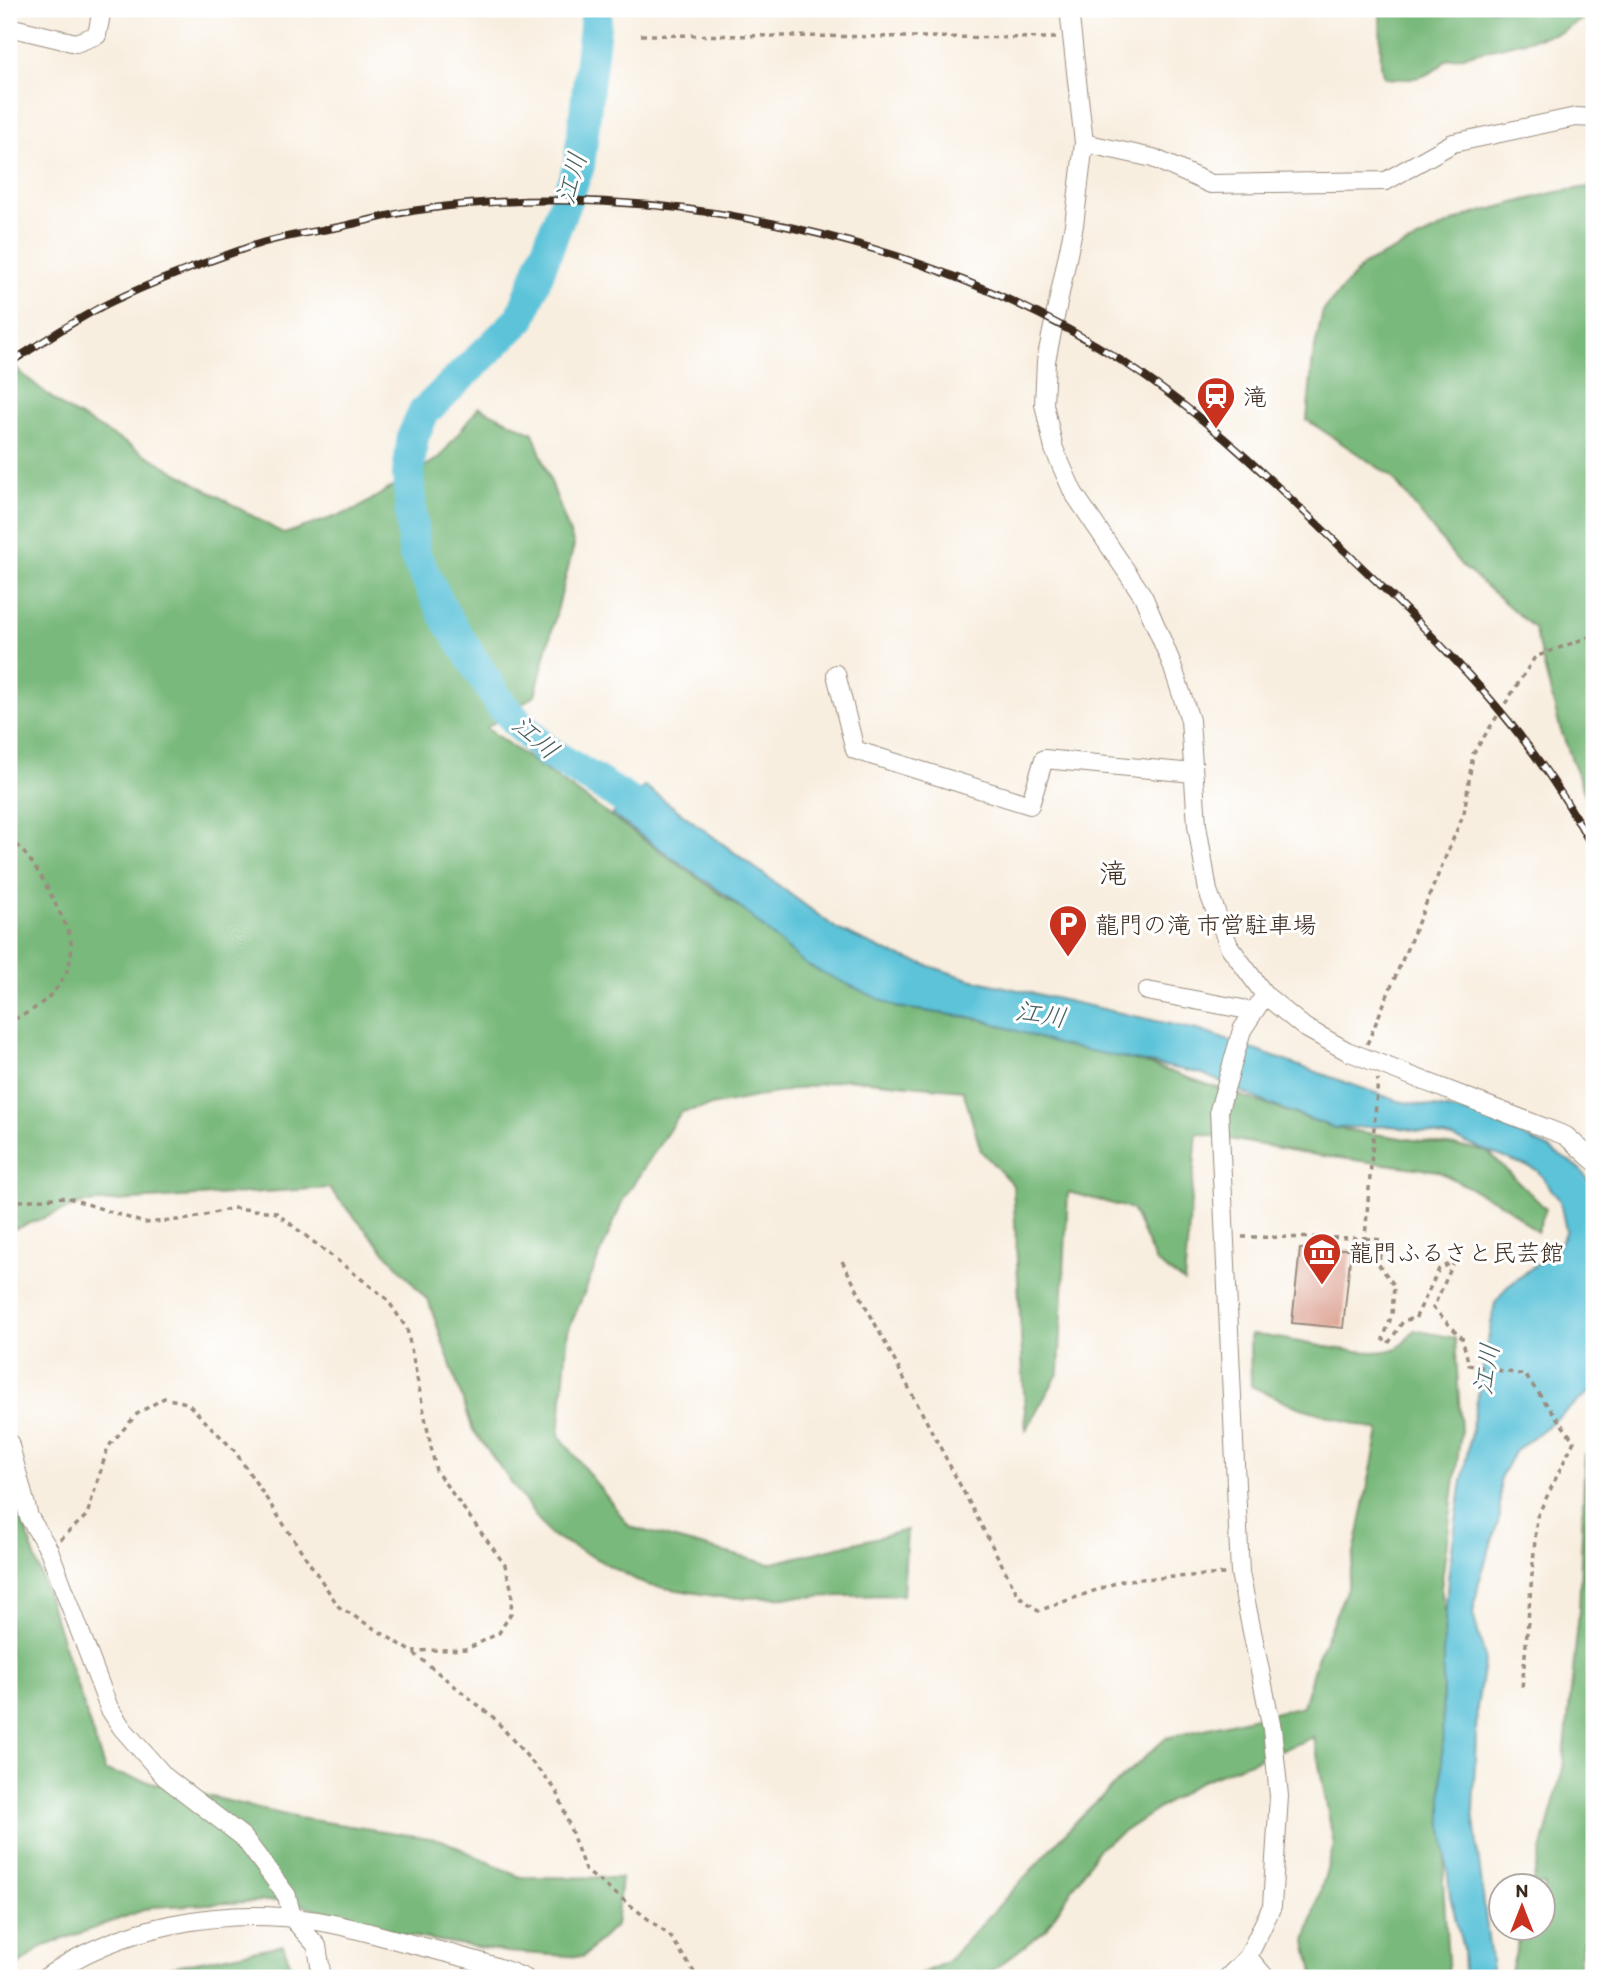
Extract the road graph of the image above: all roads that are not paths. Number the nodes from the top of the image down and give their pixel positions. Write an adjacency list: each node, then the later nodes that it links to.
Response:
1 (102, 9): 3 (street)
2 (1069, 9): 5 (street)
3 (9, 27)
4 (1594, 118): 5 (street)
5 (1084, 142): 7 (street)
6 (836, 674): 7 (street)
7 (1193, 773): 9 (street)
8 (1147, 991): 10 (street)
9 (1265, 995): 10 (street); 11 (street)
10 (1253, 1011): 14 (street)
11 (1594, 1161)
12 (9, 1442): 13 (street)
13 (292, 1918): 15 (street); 16 (street); 17 (street)
14 (1248, 1957): 18 (street); 19 (street)
15 (45, 1978)
16 (322, 1978)
17 (525, 1978)
18 (1227, 1978)
19 (1266, 1978)

